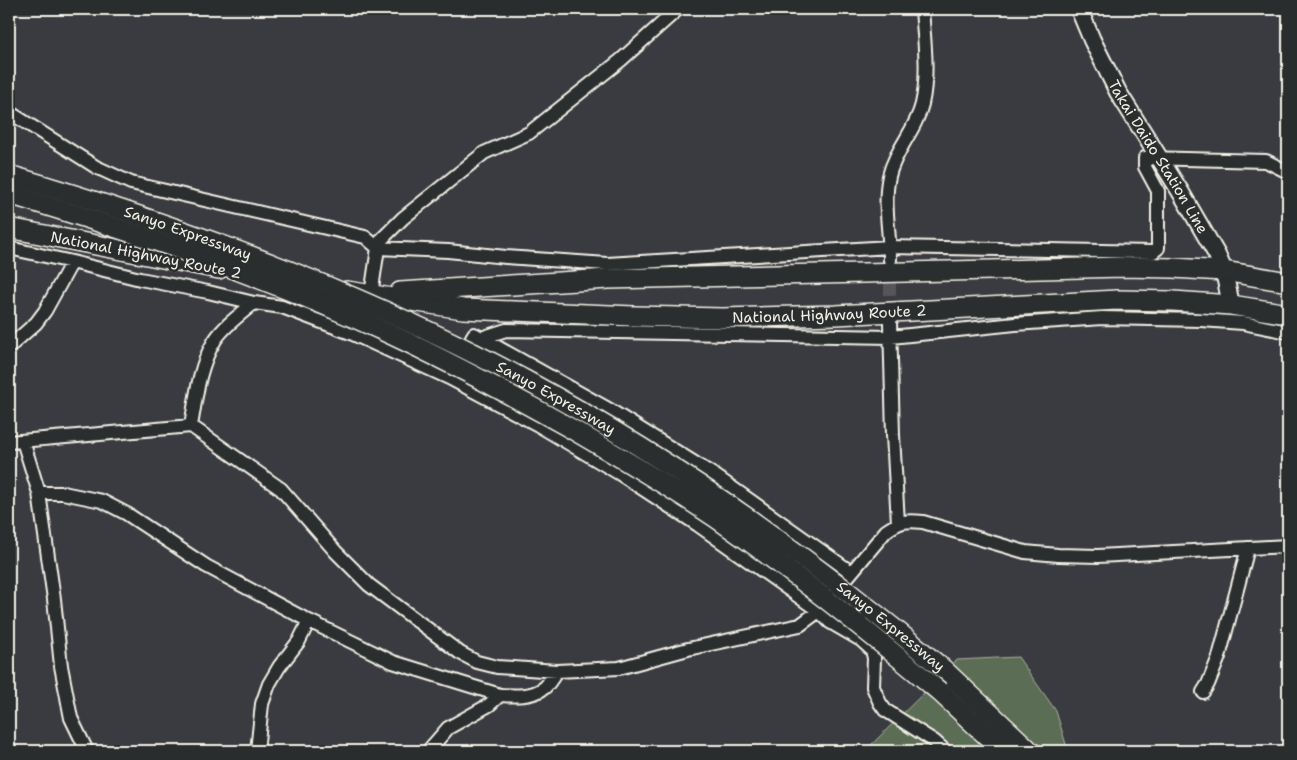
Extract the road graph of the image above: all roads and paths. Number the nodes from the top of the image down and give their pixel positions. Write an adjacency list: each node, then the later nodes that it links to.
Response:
1 (678, 9): 11 (street)
2 (922, 9): 12 (street)
3 (1079, 9): 5 (main road, Takai Daido Station Line)
4 (9, 112): 11 (street)
5 (1158, 159): 6 (street); 12 (street); 14 (main road, Takai Daido Station Line)
6 (1288, 172)
7 (9, 175): 45 (highway, Sanyo Expressway, bridge)
8 (9, 194): 44 (highway, Sanyo Expressway, bridge)
9 (9, 228): 16 (highway, National Highway Route 2)
10 (9, 248): 13 (street)
11 (378, 248): 12 (street); 16 (street)
12 (890, 254)
13 (72, 262): 17 (street); 25 (street)
14 (1224, 271): 15 (highway, National Highway Route 2); 16 (highway, National Highway Route 2); 18 (main road, Takai Daido Station Line)
15 (1288, 282)
16 (371, 295): 18 (highway, National Highway Route 2); 22 (street)
17 (254, 303): 22 (street); 27 (street)
18 (1231, 305): 19 (highway, National Highway Route 2)
19 (1288, 314)
20 (890, 322): 23 (street)
21 (1288, 332): 23 (street)
22 (354, 334): 26 (street)
23 (891, 337): 24 (street); 31 (street)
24 (481, 338): 26 (street); 34 (street)
25 (9, 347)
26 (450, 378): 35 (street)
27 (191, 426): 28 (street); 37 (street)
28 (23, 441): 29 (street); 30 (street)
29 (9, 442)
30 (39, 494): 36 (street); 40 (street)
31 (898, 522): 33 (street); 34 (street)
32 (1288, 546): 33 (street)
33 (1248, 548): 38 (street)
34 (851, 572): 35 (street)
35 (819, 611): 37 (street); 43 (street)
36 (309, 621): 39 (street); 41 (street)
37 (556, 671): 39 (street)
38 (1203, 692)
39 (500, 696): 42 (street)
40 (87, 751)
41 (257, 751)
42 (428, 751)
43 (944, 751)
44 (1003, 751)
45 (1030, 751)

